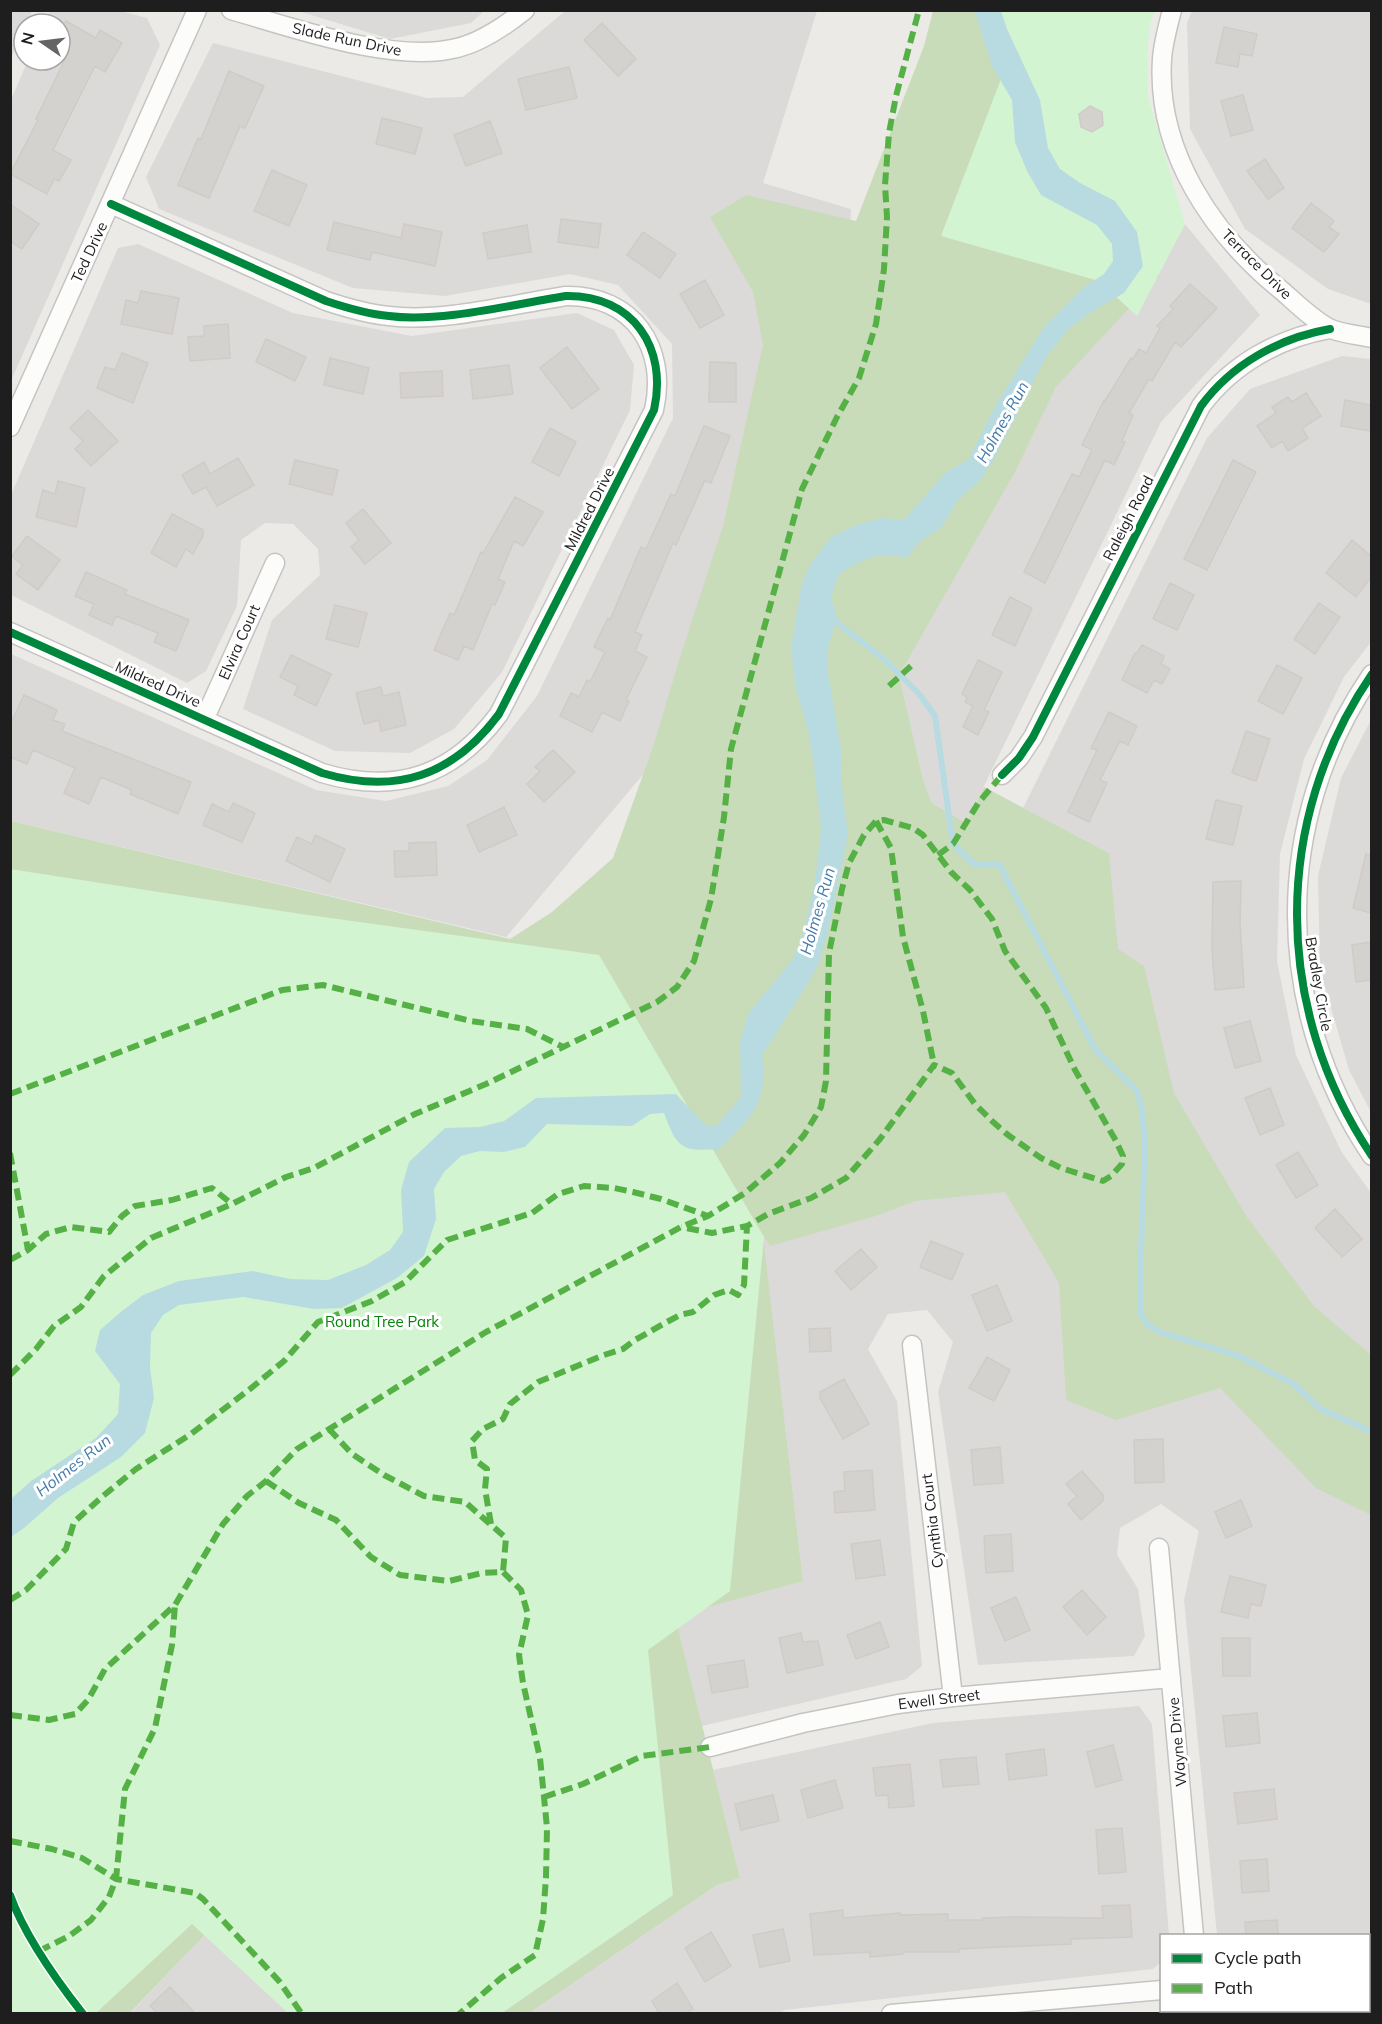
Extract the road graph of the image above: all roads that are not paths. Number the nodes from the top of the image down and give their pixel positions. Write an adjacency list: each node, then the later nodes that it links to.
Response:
1 (197, 10): 5 (street, Ted Drive)
2 (231, 10): 3 (street, Slade Run Drive)
3 (525, 10)
4 (1172, 10): 6 (street, Terrace Drive)
5 (111, 204): 8 (street, Ted Drive); 12 (street, Mildred Drive)
6 (1330, 328): 7 (street, Terrace Drive); 13 (street, Raleigh Road)
7 (1371, 338)
8 (10, 427)
9 (275, 563): 12 (street, Elvira Court)
10 (10, 633): 12 (street, Mildred Drive)
11 (1371, 674): 14 (street, Bradley Circle)
12 (204, 720)
13 (1002, 775)
14 (1371, 1156)
15 (912, 1345): 18 (street, Cynthia Court)
16 (1159, 1548): 17 (street, Wayne Drive)
17 (1171, 1678): 18 (street, Ewell Street); 20 (street, Wayne Drive)
18 (953, 1697): 19 (street, Ewell Street)
19 (710, 1747)
20 (1194, 1934)
21 (1160, 1990): 22 (street)
22 (891, 2013)

